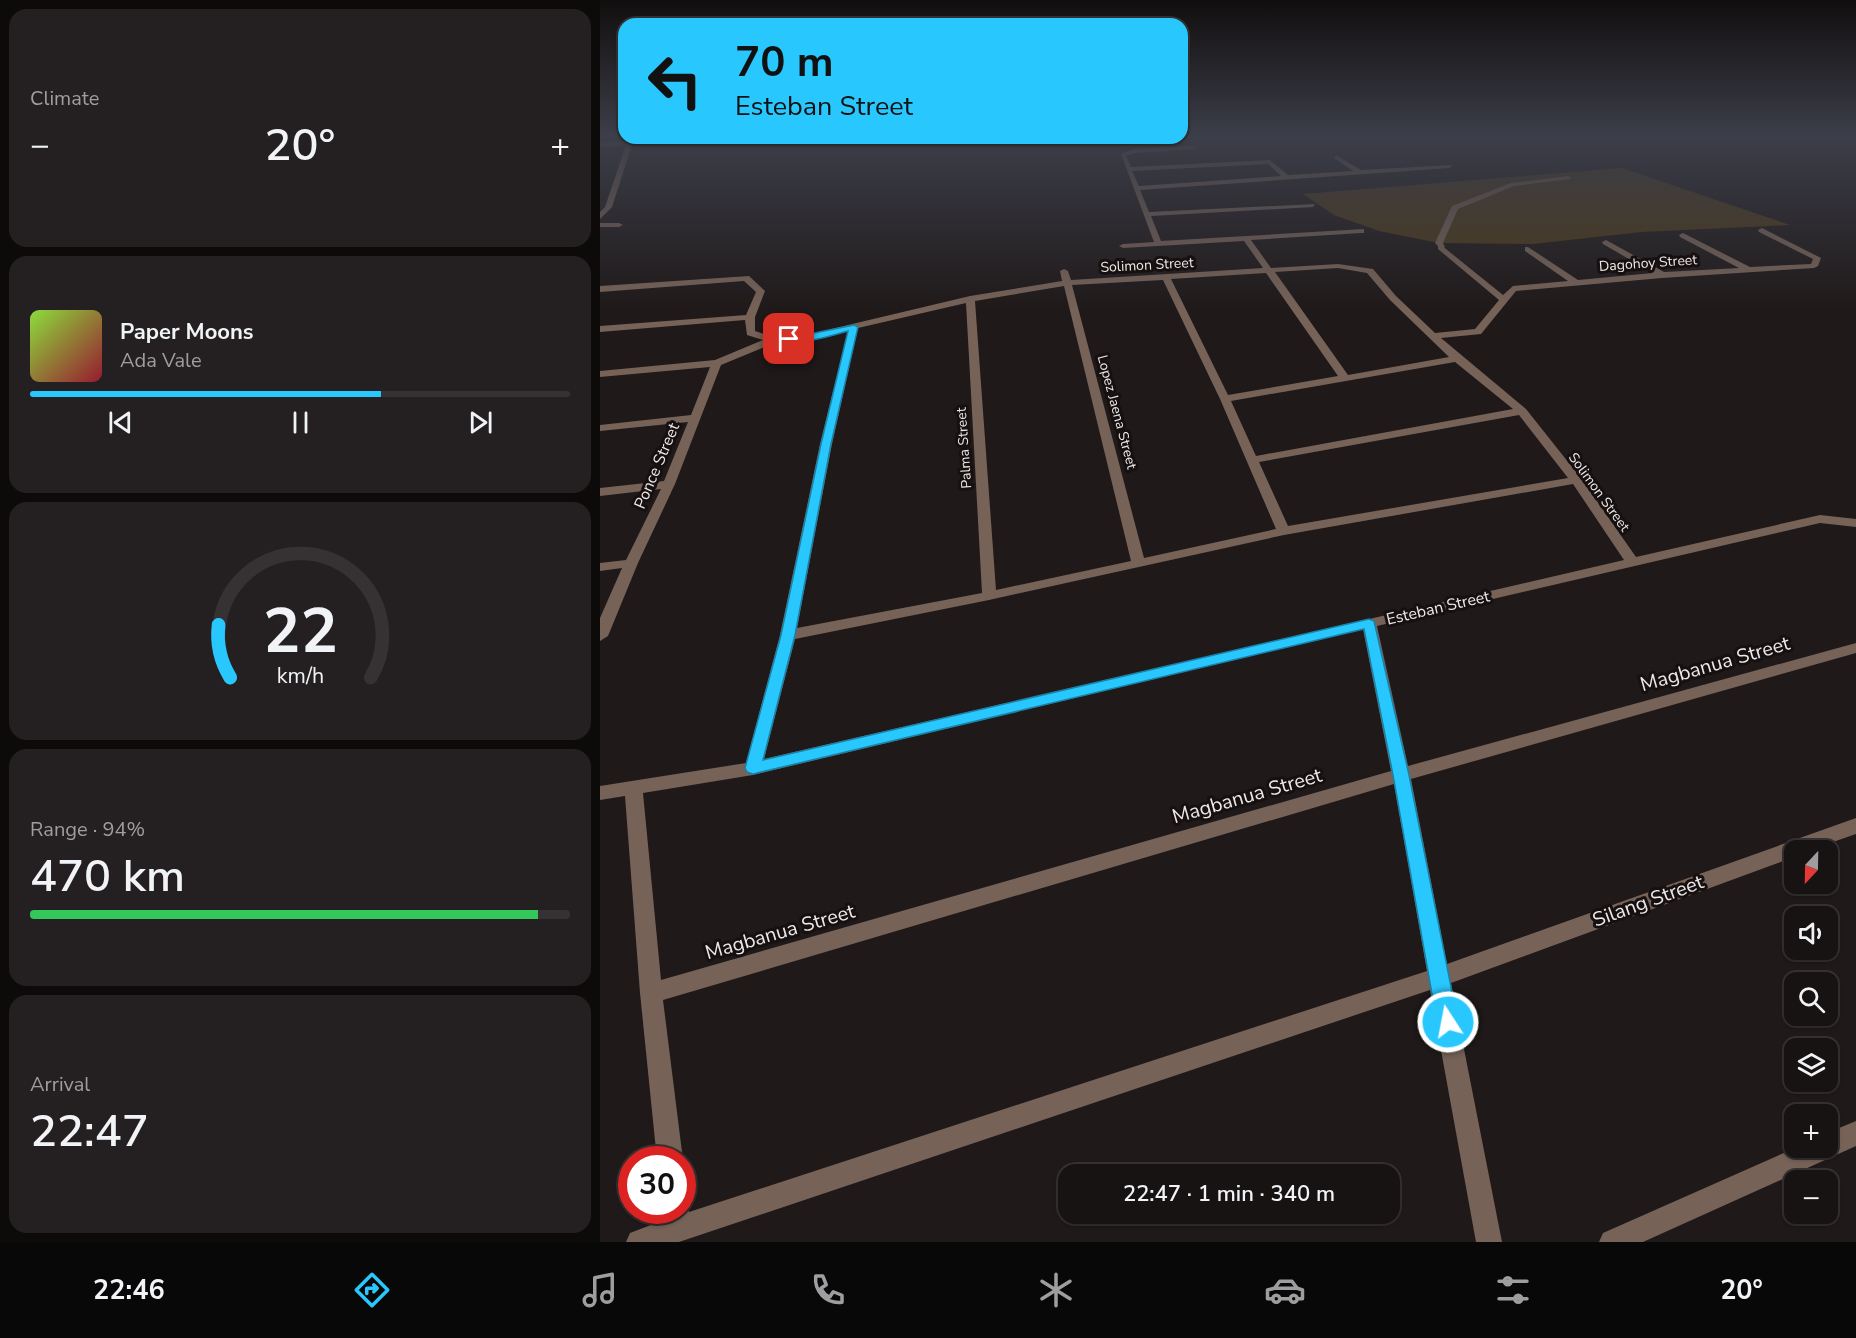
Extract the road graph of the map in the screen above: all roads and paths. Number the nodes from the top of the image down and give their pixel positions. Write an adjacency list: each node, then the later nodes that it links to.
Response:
1 (612, 195): 6 (street)
2 (1141, 195): 5 (street)
3 (1487, 195): 26 (street)
4 (1313, 205): 5 (street)
5 (1148, 214): 14 (street)
6 (600, 217)
7 (600, 225): 8 (street)
8 (618, 225)
9 (1762, 230): 17 (street, Dagohoy Street)
10 (1361, 231): 12 (street)
11 (1683, 235): 17 (street)
12 (1246, 238): 14 (street); 19 (street)
13 (1606, 242): 20 (street)
14 (1158, 243): 15 (street)
15 (1123, 246)
16 (1528, 249): 22 (street)
17 (1749, 270): 20 (street, Dagohoy Street)
18 (1064, 271): 23 (street, Lopez Jaena Street)
19 (1267, 271): 21 (street, Solimon Street); 30 (street, Solimon Street); 35 (street)
20 (1662, 275): 22 (street, Dagohoy Street)
21 (1166, 278): 23 (street, Solimon Street); 36 (street)
22 (1575, 282): 26 (street, Dagohoy Street)
23 (1067, 283): 25 (street, Solimon Street); 47 (street, Lopez Jaena Street)
24 (600, 289): 27 (street)
25 (970, 299): 28 (street, Solimon Street); 50 (street, Palma Street)
26 (1504, 300): 30 (street, Dagohoy Street)
27 (750, 317): 29 (street); 31 (street)
28 (854, 327): 31 (street, Solimon Street); 52 (street)
29 (600, 329)
30 (1433, 336): 32 (street, Solimon Street)
31 (772, 340): 33 (street)
32 (1457, 359): 35 (street); 37 (street, Solimon Street)
33 (717, 363): 34 (street); 38 (street, Ponce Street)
34 (600, 374)
35 (1344, 377): 36 (street)
36 (1225, 399): 40 (street)
37 (1522, 411): 40 (street); 41 (street, Solimon Street)
38 (696, 418): 39 (street); 42 (street, Ponce Street)
39 (600, 428)
40 (1252, 460): 45 (street)
41 (1576, 480): 45 (street); 46 (street, Solimon Street)
42 (669, 484): 43 (street); 48 (street, Ponce Street)
43 (600, 492)
44 (1856, 523): 46 (street, Esteban Street)
45 (1284, 531): 47 (street)
46 (1632, 561): 51 (street, Esteban Street)
47 (1138, 562): 50 (street)
48 (631, 563): 49 (street); 53 (street, Ponce Street)
49 (600, 567)
50 (989, 596): 52 (street)
51 (1369, 624): 55 (street, Esteban Street); 56 (street)
52 (788, 635): 55 (street)
53 (600, 636)
54 (1856, 648): 56 (street, Magbanua Street)
55 (753, 768): 57 (street, Esteban Street)
56 (1401, 775): 60 (street); 61 (street, Magbanua Street)
57 (633, 787): 58 (street, Esteban Street); 61 (street)
58 (600, 793)
59 (1856, 826): 60 (street, Silang Street)
60 (1439, 977): 66 (street, Silang Street); 69 (street)
61 (651, 993): 64 (street)
62 (1856, 1133): 63 (street)
63 (1838, 1141)
64 (668, 1146)
65 (1800, 1158): 70 (street)
66 (696, 1214)
67 (670, 1224): 68 (street, Silang Street)
68 (639, 1242)
69 (1489, 1242)
70 (1612, 1242)

